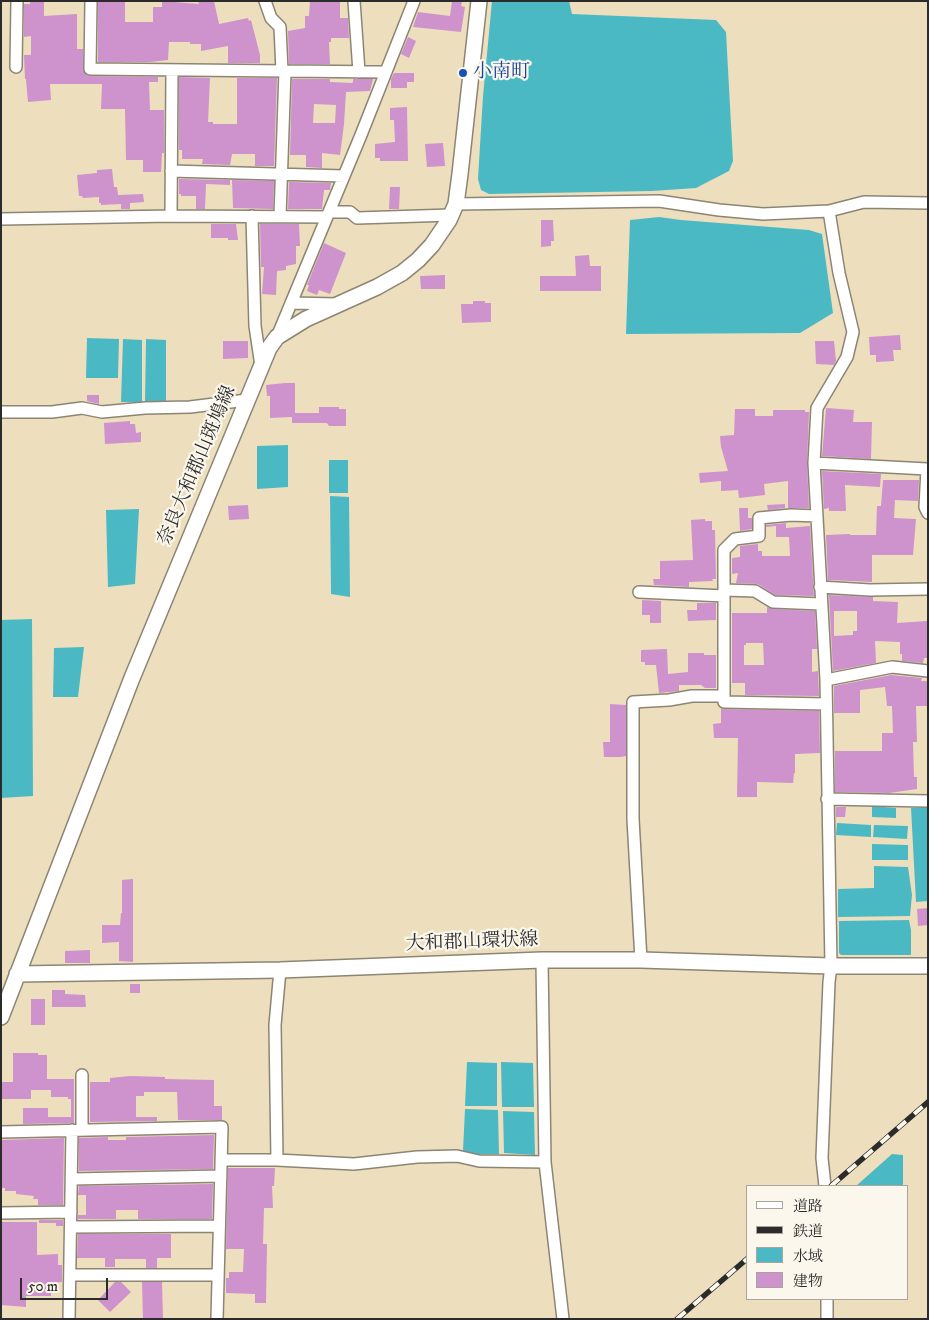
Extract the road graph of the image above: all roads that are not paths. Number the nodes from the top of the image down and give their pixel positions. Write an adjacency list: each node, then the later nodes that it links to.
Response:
1 (17, 1): 7 (street)
2 (91, 1): 8 (street)
3 (265, 1): 9 (street)
4 (354, 1): 10 (street)
5 (414, 1): 11 (street)
6 (480, 1): 16 (main road, 奈良大和郡山斑鳩線)
7 (16, 67)
8 (172, 70): 9 (street); 12 (street)
9 (284, 71): 10 (street); 13 (street)
10 (359, 72): 11 (street)
11 (385, 72): 14 (street)
12 (171, 171): 13 (street); 19 (street)
13 (280, 174): 14 (street); 21 (street)
14 (344, 176): 18 (street)
15 (928, 203): 17 (street)
16 (454, 210): 17 (street); 18 (street); 24 (main road, 奈良大和郡山斑鳩線)
17 (829, 211): 29 (street)
18 (328, 214): 21 (street); 23 (street)
19 (171, 216): 20 (street); 22 (street)
20 (252, 216): 21 (street); 26 (street)
21 (280, 216)
22 (1, 220)
23 (291, 303): 24 (street); 25 (street)
24 (338, 304): 25 (main road, 奈良大和郡山斑鳩線)
25 (277, 337): 26 (main road, 奈良大和郡山斑鳩線)
26 (261, 366): 27 (main road, 奈良大和郡山斑鳩線)
27 (247, 400): 28 (street); 48 (main road, 奈良大和郡山斑鳩線)
28 (1, 412)
29 (814, 463): 30 (street); 31 (street)
30 (928, 513)
31 (816, 516): 32 (street); 35 (street)
32 (820, 587): 33 (street); 36 (street)
33 (928, 589)
34 (639, 592): 35 (street)
35 (724, 593): 36 (street); 39 (street)
36 (821, 604): 38 (street)
37 (928, 671): 38 (street)
38 (826, 680): 40 (street)
39 (724, 696): 40 (street); 44 (street)
40 (826, 704): 41 (street)
41 (827, 799): 42 (street); 45 (street)
42 (928, 802)
43 (542, 960): 44 (main road, 大和郡山環状線); 47 (main road, 大和郡山環状線); 55 (street)
44 (640, 960): 45 (main road, 大和郡山環状線)
45 (831, 966): 46 (main road, 大和郡山環状線); 58 (street)
46 (928, 966)
47 (280, 970): 48 (main road, 大和郡山環状線); 54 (street)
48 (18, 974): 49 (main road, 奈良大和郡山斑鳩線)
49 (1, 1017)
50 (82, 1075): 51 (street)
51 (77, 1130): 52 (street); 53 (street); 57 (street)
52 (1, 1132)
53 (221, 1160): 54 (street); 56 (street)
54 (277, 1160): 55 (street)
55 (545, 1162): 68 (street)
56 (221, 1176): 57 (street); 61 (street)
57 (72, 1179): 59 (street)
58 (825, 1185)
59 (71, 1212): 60 (street); 62 (street)
60 (1, 1213)
61 (219, 1226): 62 (street); 64 (street)
62 (71, 1227): 63 (street)
63 (70, 1275): 64 (street); 66 (street)
64 (218, 1275): 67 (street)
65 (828, 1300): 69 (street)
66 (69, 1319)
67 (217, 1319)
68 (563, 1319)
69 (827, 1319)

